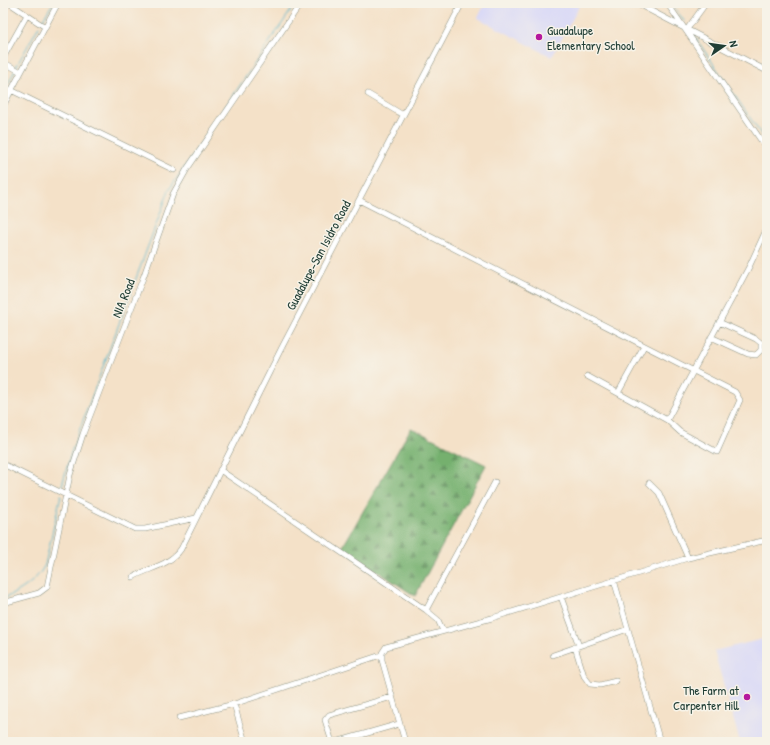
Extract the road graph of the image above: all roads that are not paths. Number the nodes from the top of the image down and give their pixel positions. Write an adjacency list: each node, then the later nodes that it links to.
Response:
1 (9, 3): 8 (street)
2 (58, 3): 9 (street)
3 (301, 3): 34 (street, NIA Road)
4 (462, 3): 18 (street, Guadalupe-San Isidro Road)
5 (636, 3): 10 (street)
6 (667, 3): 10 (street)
7 (706, 3): 10 (street)
8 (27, 15): 9 (street); 11 (street)
9 (45, 27): 14 (street)
10 (686, 27): 13 (street); 19 (street)
11 (3, 58)
12 (3, 62): 14 (street)
13 (767, 71)
14 (21, 72): 15 (street)
15 (11, 90): 17 (street); 20 (street)
16 (368, 94): 18 (street)
17 (3, 106)
18 (403, 115): 21 (street, Guadalupe-San Isidro Road)
19 (767, 149)
20 (174, 170)
21 (359, 200): 25 (street); 31 (street, Guadalupe-San Isidro Road)
22 (767, 228): 23 (street)
23 (719, 322): 24 (street); 24 (street)
24 (711, 337): 26 (street)
25 (644, 346): 26 (street); 28 (street)
26 (693, 371): 29 (street); 29 (street)
27 (587, 376): 28 (street)
28 (618, 393): 29 (street)
29 (667, 420)
30 (3, 464): 34 (street)
31 (220, 470): 35 (street, Guadalupe-San Isidro Road); 42 (street)
32 (495, 482): 42 (street)
33 (649, 483): 37 (street)
34 (66, 496): 35 (street); 41 (street, NIA Road)
35 (196, 518): 38 (street, Guadalupe-San Isidro Road)
36 (767, 540): 37 (street)
37 (688, 558): 39 (street)
38 (133, 578)
39 (614, 580): 40 (street); 43 (street)
40 (562, 597): 44 (street); 45 (street)
41 (3, 603)
42 (426, 610): 44 (street)
43 (628, 629): 45 (street); 56 (street)
44 (443, 631): 46 (street)
45 (577, 646): 47 (street); 48 (street)
46 (381, 655): 49 (street); 50 (street)
47 (553, 655)
48 (616, 681)
49 (392, 697): 52 (street); 54 (street)
50 (234, 704): 51 (street); 53 (street)
51 (179, 718)
52 (399, 724): 54 (street); 55 (street)
53 (245, 742)
54 (336, 742)
55 (405, 742)
56 (660, 742)

